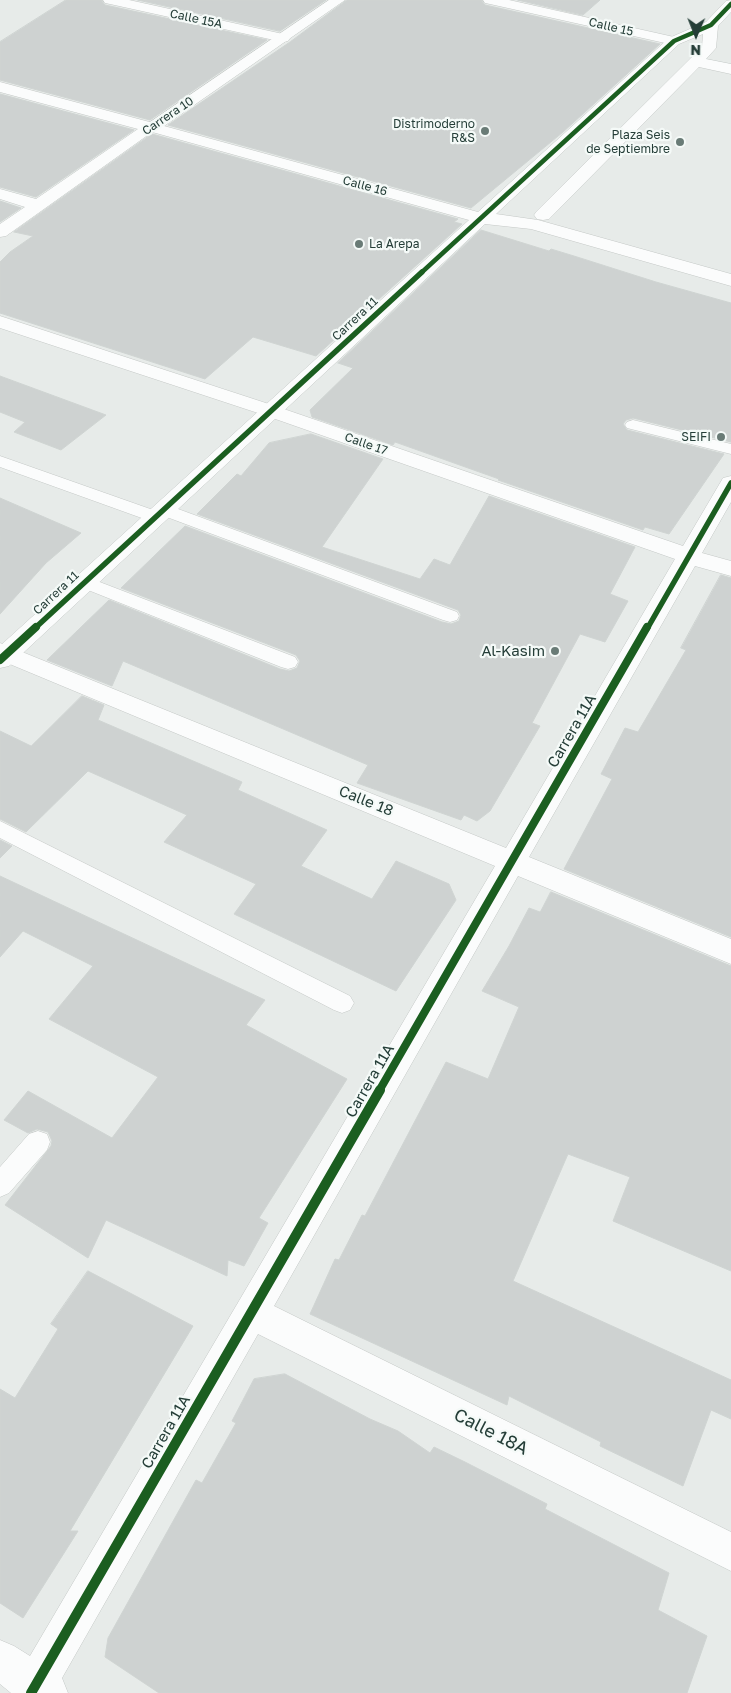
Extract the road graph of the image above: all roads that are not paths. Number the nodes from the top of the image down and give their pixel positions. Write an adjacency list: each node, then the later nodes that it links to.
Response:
1 (110, 0): 6 (street, Calle 15A)
2 (338, 0): 6 (street, Carrera 10)
3 (490, 0): 7 (street, Calle 15)
4 (731, 4): 5 (street, Carrera 11)
5 (712, 25): 7 (street, Carrera 11); 8 (street)
6 (283, 38): 12 (street, Carrera 10)
7 (674, 41): 8 (street, Calle 15); 14 (street, Carrera 11)
8 (716, 50): 9 (street)
9 (696, 62): 10 (street); 16 (street)
10 (731, 69)
11 (0, 87): 12 (street, Calle 16)
12 (151, 127): 15 (street, Carrera 10); 17 (street, Calle 16)
13 (0, 194): 15 (street)
14 (498, 203): 16 (street); 17 (street, Carrera 11)
15 (37, 205): 18 (street, Carrera 10)
16 (543, 215): 19 (street)
17 (481, 218): 20 (street, Calle 16); 22 (street, Carrera 11)
18 (0, 232)
19 (731, 264)
20 (731, 280)
21 (0, 322): 22 (street, Calle 17)
22 (271, 411): 27 (street, Carrera 11); 28 (street, Calle 17)
23 (633, 425): 24 (lane)
24 (731, 448)
25 (0, 462): 27 (lane)
26 (731, 483): 28 (street, Carrera 11A)
27 (160, 513): 30 (street, Carrera 11); 31 (lane)
28 (688, 556): 29 (street, Calle 17); 35 (street, Carrera 11A)
29 (731, 569)
30 (84, 582): 32 (street, Carrera 11); 33 (lane)
31 (450, 616)
32 (2, 655): 35 (street, Calle 18)
33 (288, 662)
34 (0, 830): 37 (lane)
35 (513, 862): 36 (street, Calle 18); 40 (street, Carrera 11A)
36 (731, 952)
37 (342, 1004)
38 (38, 1142): 39 (lane)
39 (0, 1185)
40 (251, 1312): 41 (street, Calle 18A); 43 (street, Carrera 11A)
41 (731, 1552)
42 (0, 1660): 43 (street)
43 (38, 1690)

